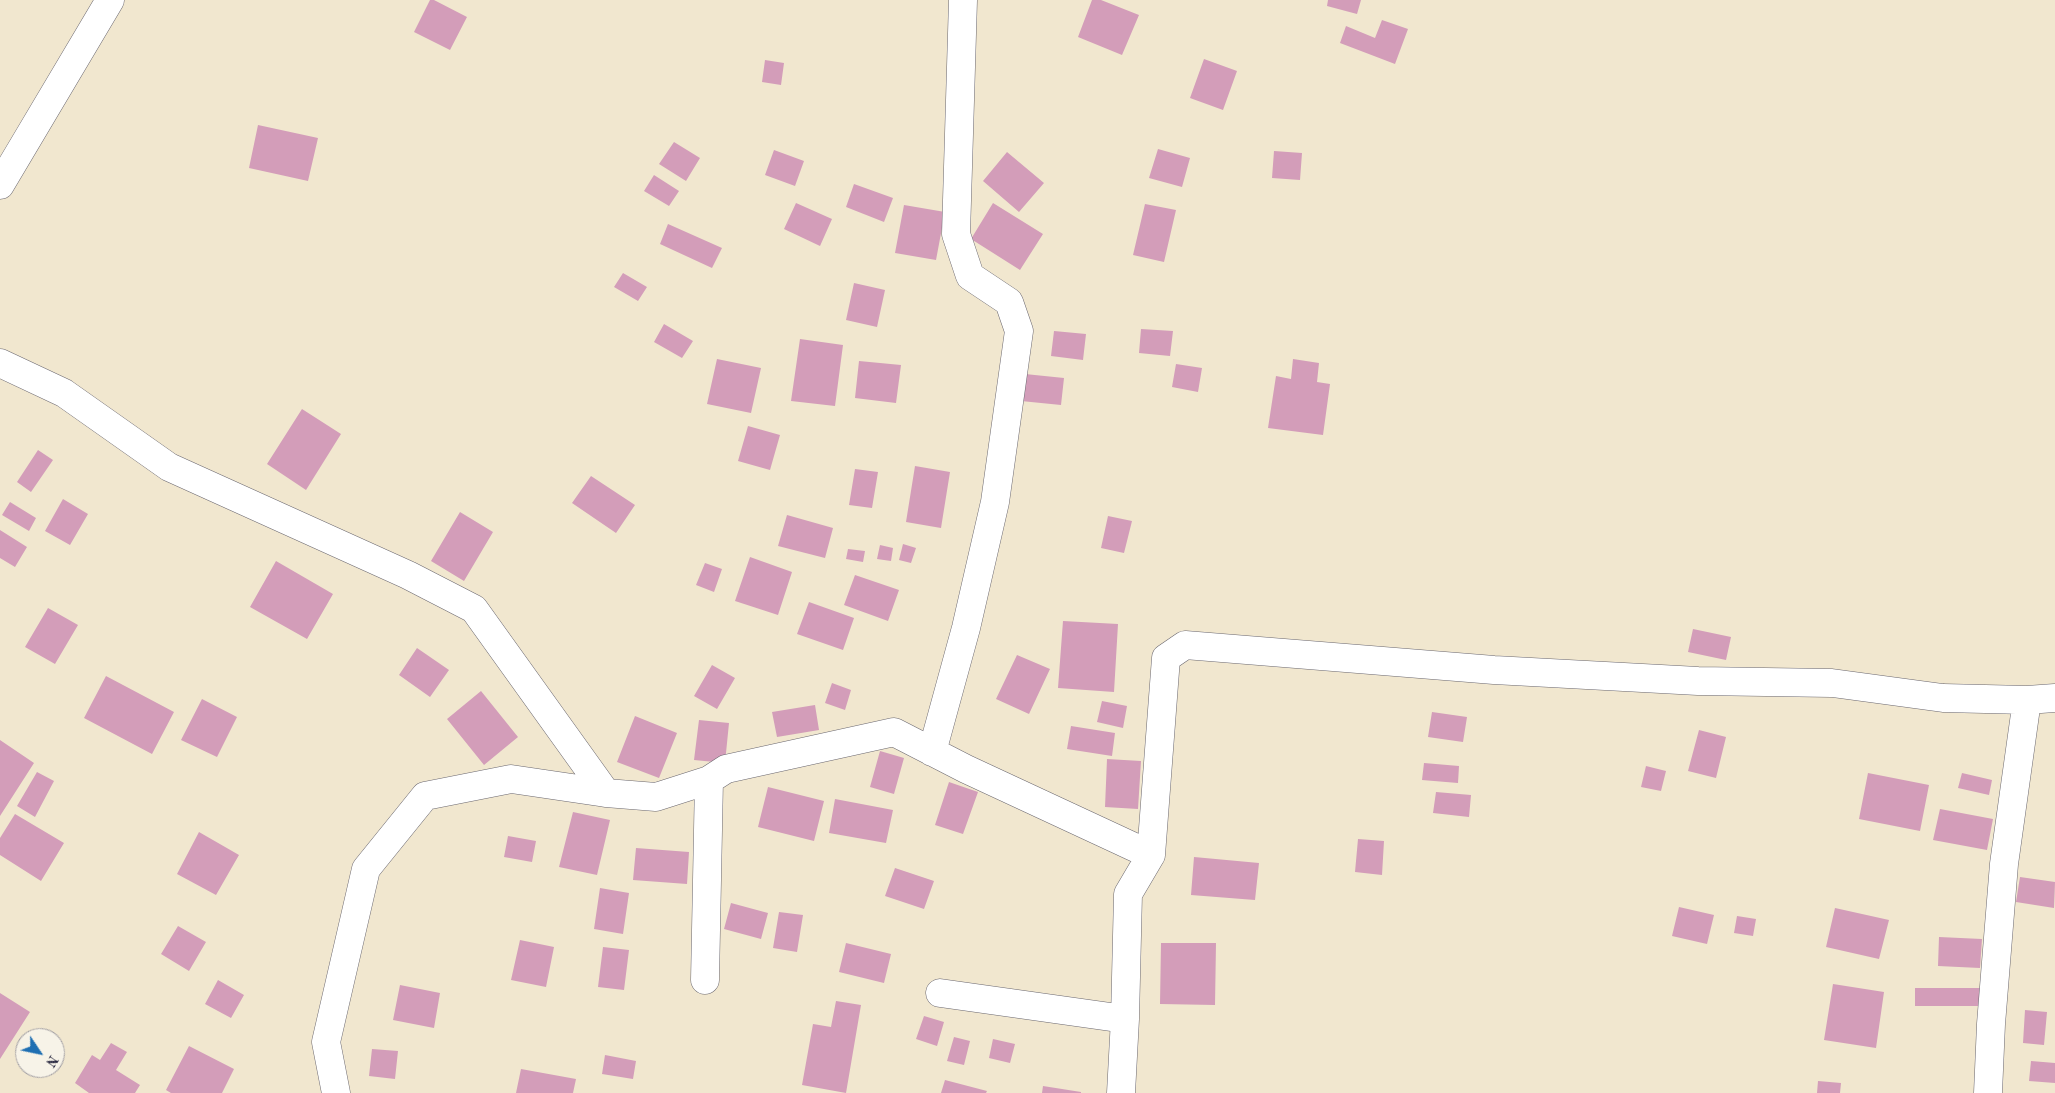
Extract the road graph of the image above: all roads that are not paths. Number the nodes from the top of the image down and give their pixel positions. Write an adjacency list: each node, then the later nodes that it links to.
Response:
1 (110, 0): 3 (street)
2 (963, 0): 7 (street)
3 (0, 184)
4 (0, 362): 9 (street)
5 (2055, 698): 6 (street)
6 (2027, 700): 10 (street); 16 (street)
7 (932, 752): 8 (street); 10 (street)
8 (709, 780): 9 (street); 11 (street)
9 (606, 794): 14 (street)
10 (1151, 855): 13 (street)
11 (705, 980)
12 (940, 993): 13 (street)
13 (1125, 1019): 15 (street)
14 (336, 1093)
15 (1120, 1093)
16 (1988, 1093)

